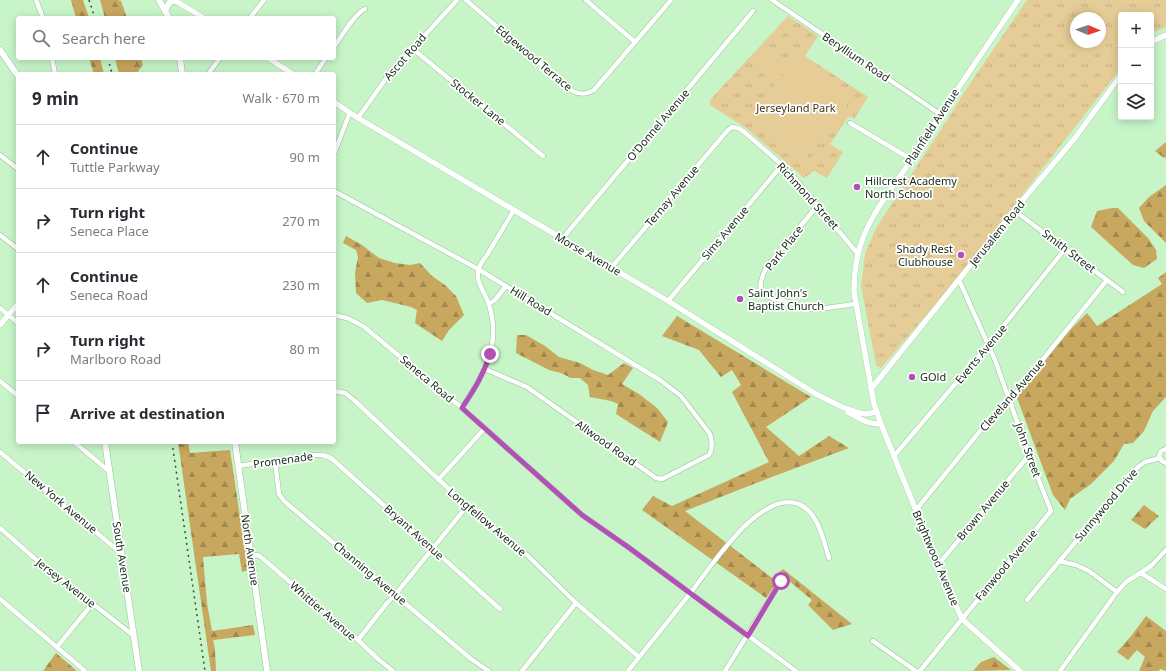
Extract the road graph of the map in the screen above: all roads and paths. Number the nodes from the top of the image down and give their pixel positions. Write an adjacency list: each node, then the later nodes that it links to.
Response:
1 (36, 0): 14 (street)
2 (159, 0): 13 (main road)
3 (175, 0): 13 (main road); 16 (street)
4 (264, 0): 17 (street)
5 (457, 0): 22 (street, Ascot Road)
6 (466, 0): 20 (street, Edgewood Terrace)
7 (586, 0): 20 (street)
8 (671, 0): 20 (street)
9 (772, 0): 38 (street, Beryllium Road)
10 (1018, 0): 38 (street, Plainfield Avenue)
11 (365, 9): 21 (street)
12 (753, 11): 53 (street, O'Donnel Avenue)
13 (166, 12): 15 (main road)
14 (42, 16)
15 (168, 16)
16 (201, 16)
17 (252, 16)
18 (1166, 35): 19 (street)
19 (1154, 41)
20 (635, 42)
21 (336, 44)
22 (413, 48): 39 (street, Ascot Road); 44 (street, Stocker Lane)
23 (0, 50): 34 (main road)
24 (52, 60): 29 (street)
25 (180, 60): 30 (main road)
26 (218, 60): 31 (street)
27 (271, 60): 32 (street)
28 (325, 60): 33 (street)
29 (55, 72)
30 (182, 72)
31 (210, 72)
32 (290, 72)
33 (316, 72)
34 (16, 73)
35 (1118, 79): 51 (street, Jerusalem Road)
36 (336, 103): 37 (street, Morse Avenue)
37 (350, 112): 39 (street, Morse Avenue); 42 (street)
38 (940, 114): 45 (street, Plainfield Avenue)
39 (358, 118): 50 (street, Morse Avenue)
40 (850, 123): 45 (street)
41 (735, 127): 46 (street, Richmond Street); 57 (street, Ternay Avenue)
42 (336, 149)
43 (0, 155): 47 (street)
44 (543, 156)
45 (911, 159): 56 (street, Plainfield Avenue)
46 (782, 165): 49 (street, Richmond Street); 63 (street, Sims Avenue)
47 (16, 167)
48 (336, 192): 58 (street, Hill Road)
49 (818, 205): 56 (street, Richmond Street); 65 (street, Park Place)
50 (514, 210): 53 (street, Morse Avenue); 58 (street)
51 (1015, 210): 55 (street, Smith Street); 59 (street, Jerusalem Road)
52 (0, 234): 54 (street)
53 (562, 239): 57 (street, Morse Avenue)
54 (16, 247)
55 (1065, 249): 60 (street, Smith Street); 72 (street, Everts Avenue)
56 (858, 254): 65 (street, Plainfield Avenue)
57 (611, 268): 63 (street, Morse Avenue)
58 (478, 269): 61 (street, Hill Road); 64 (street)
59 (959, 280): 72 (street, John Street); 75 (street, Jerusalem Road)
60 (1107, 280): 62 (street, Smith Street); 78 (street, Cleveland Avenue)
61 (506, 286): 64 (street); 84 (street, Hill Road)
62 (1123, 292)
63 (668, 301): 79 (street, Morse Avenue)
64 (489, 304): 73 (street)
65 (855, 304): 75 (street, Plainfield Avenue)
66 (16, 306): 68 (street)
67 (0, 308): 68 (street)
68 (8, 316): 70 (street); 71 (street)
69 (336, 316): 80 (street, Seneca Road)
70 (16, 322)
71 (0, 326)
72 (989, 344): 78 (street, John Street); 92 (street, Everts Avenue)
73 (485, 369): 80 (street); 84 (street, Allwood Road)
74 (0, 381): 77 (street)
75 (872, 390): 81 (street, Plainfield Avenue)
76 (336, 391): 98 (street, Longfellow Avenue)
77 (16, 394)
78 (1010, 400): 90 (street, John Street); 100 (street, Cleveland Avenue)
79 (842, 406): 81 (street, Morse Avenue); 82 (street, Morse Avenue)
80 (462, 408): 83 (street, Seneca Road)
81 (877, 412): 82 (street, Plainfield Avenue)
82 (881, 424): 92 (street, Brightwood Avenue)
83 (485, 428): 98 (street); 114 (street, Seneca Road)
84 (710, 434)
85 (76, 444): 97 (street)
86 (105, 444): 97 (main road, South Avenue)
87 (235, 444): 96 (main road, North Avenue)
88 (1166, 449): 93 (street)
89 (0, 452): 105 (street, New York Avenue)
90 (1029, 455): 101 (street, John Street); 109 (street, Brown Avenue)
91 (327, 456): 94 (street, Promenade); 103 (street, Bryant Avenue)
92 (894, 456): 100 (street, Brightwood Avenue)
93 (1160, 458): 95 (street); 108 (street, Sunnywood Drive)
94 (275, 461): 96 (street, Promenade); 115 (street, Channing Avenue)
95 (1166, 463)
96 (238, 466): 106 (main road, North Avenue)
97 (109, 471): 105 (main road, South Avenue)
98 (438, 480): 99 (street, Longfellow Avenue)
99 (466, 506): 103 (street); 118 (street, Longfellow Avenue)
100 (916, 510): 109 (street, Brightwood Avenue)
101 (1051, 510): 121 (street, Fanwood Avenue)
102 (0, 528): 119 (street, Jersey Avenue)
103 (432, 548): 115 (street); 120 (street, Bryant Avenue)
104 (1166, 550): 110 (street)
105 (122, 553): 122 (main road, South Avenue)
106 (251, 556): 124 (street, Whittier Avenue); 130 (main road, North Avenue)
107 (829, 558): 114 (street)
108 (1059, 560): 113 (street); 117 (street, Sunnywood Drive)
109 (938, 565): 121 (street, Brightwood Avenue)
110 (1141, 573): 112 (street); 113 (street)
111 (781, 581): 123 (street)
112 (1166, 589)
113 (1117, 592): 140 (street)
114 (690, 594): 123 (street, Seneca Road); 127 (street)
115 (395, 595): 124 (street); 132 (street, Channing Avenue)
116 (0, 599): 126 (street)
117 (1027, 600)
118 (576, 603): 127 (street, Longfellow Avenue); 133 (street)
119 (92, 604): 122 (street, Jersey Avenue); 126 (street)
120 (500, 609)
121 (962, 618): 138 (street, Fanwood Avenue); 139 (street, Brightwood Avenue)
122 (134, 636): 129 (main road, South Avenue)
123 (748, 636): 135 (street); 136 (street, Seneca Road)
124 (358, 640): 131 (street, Whittier Avenue)
125 (873, 641): 137 (street)
126 (57, 647): 128 (street)
127 (639, 657): 134 (street)
128 (85, 671)
129 (139, 671)
130 (267, 671)
131 (393, 671)
132 (489, 671)
133 (522, 671)
134 (628, 671)
135 (725, 671)
136 (796, 671)
137 (916, 671)
138 (920, 671)
139 (1020, 671)
140 (1060, 671)

